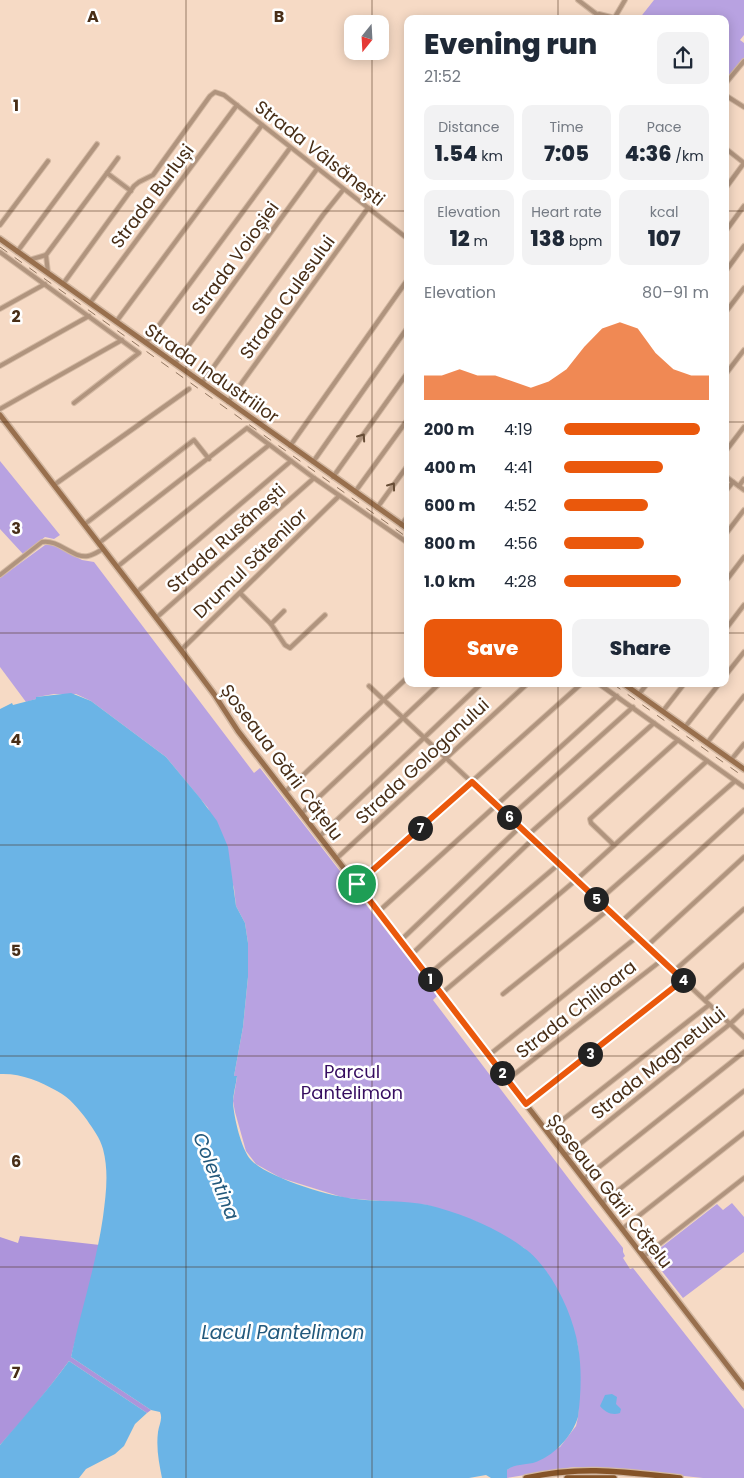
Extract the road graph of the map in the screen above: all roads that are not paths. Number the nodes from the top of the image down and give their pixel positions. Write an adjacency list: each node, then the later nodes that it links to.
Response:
1 (578, 0): 3 (street)
2 (625, 0): 5 (street)
3 (597, 14): 4 (street)
4 (601, 15)
5 (615, 15)
6 (744, 61): 7 (street)
7 (729, 79)
8 (729, 98): 10 (street)
9 (237, 105): 11 (street, Strada Vâlsănești); 22 (street, Strada Vâlsănești); 40 (street, Strada Burluși)
10 (744, 108)
11 (262, 125): 13 (street, Strada Vâlsănești); 44 (street)
12 (97, 144): 31 (street)
13 (290, 148): 18 (street, Strada Vâlsănești); 47 (street)
14 (729, 151): 17 (street)
15 (118, 158): 19 (street)
16 (48, 161): 25 (street)
17 (744, 163): 20 (street)
18 (318, 170): 21 (street, Strada Vâlsănești); 49 (street, Strada Voioșiei)
19 (107, 173): 22 (street); 32 (street)
20 (729, 184)
21 (343, 190): 24 (street, Strada Vâlsănești); 53 (street)
22 (131, 191): 37 (street)
23 (744, 206): 26 (street)
24 (368, 208): 27 (street, Strada Vâlsănești); 56 (street, Strada Culesului)
25 (0, 225)
26 (729, 227)
27 (404, 236)
28 (0, 240): 31 (main road, Strada Industriilor)
29 (744, 246): 34 (street)
30 (0, 252): 36 (street)
31 (17, 252): 33 (main road, Strada Industriilor)
32 (46, 255): 33 (street); 35 (street)
33 (29, 260): 35 (main road, Strada Industriilor)
34 (729, 267)
35 (48, 273): 37 (main road, Strada Industriilor)
36 (45, 284): 42 (street); 43 (street)
37 (63, 284): 40 (main road, Strada Industriilor)
38 (404, 285): 62 (street)
39 (744, 288): 41 (street)
40 (90, 303): 44 (main road, Strada Industriilor)
41 (729, 308)
42 (0, 309)
43 (89, 316): 46 (street); 50 (street)
44 (116, 322): 47 (main road, Strada Industriilor)
45 (404, 333): 66 (street)
46 (122, 340): 55 (street, Strada Industriilor); 57 (street)
47 (146, 344): 49 (main road, Strada Industriilor)
48 (744, 350): 51 (street)
49 (175, 364): 53 (main road, Strada Industriilor)
50 (0, 366)
51 (729, 370)
52 (404, 378): 68 (street, one-way to 52)
53 (202, 383): 56 (main road, Strada Industriilor)
54 (189, 389): 73 (street)
55 (74, 402)
56 (228, 402): 62 (main road, Strada Industriilor)
57 (0, 409)
58 (0, 415): 73 (main road, Șoseaua Gării Cățelu)
59 (404, 425): 77 (street)
60 (744, 426): 63 (street)
61 (269, 445): 64 (street); 65 (street); 90 (street)
62 (290, 446): 66 (main road, Strada Industriilor)
63 (729, 447)
64 (209, 459): 82 (street); 87 (street)
65 (291, 461): 69 (street); 93 (street)
66 (313, 462): 68 (main road, Strada Industriilor)
67 (404, 471): 79 (street, one-way to 67)
68 (333, 477): 77 (main road, Strada Industriilor)
69 (314, 478): 78 (street); 98 (street, Strada Rusănești)
70 (729, 479): 72 (street)
71 (744, 479): 74 (street)
72 (733, 482): 74 (street); 75 (street)
73 (54, 485): 82 (main road, Șoseaua Gării Cățelu)
74 (739, 486): 76 (street)
75 (729, 487)
76 (744, 490)
77 (355, 492): 79 (main road, Strada Industriilor)
78 (339, 496): 86 (street); 94 (street, Drumul Sătenilor)
79 (377, 508): 83 (main road, Strada Industriilor)
80 (744, 510): 85 (street)
81 (404, 521): 83 (street)
82 (84, 524): 87 (main road, Șoseaua Gării Cățelu)
83 (401, 525): 84 (main road, Strada Industriilor)
84 (404, 527)
85 (729, 529)
86 (404, 540)
87 (99, 544): 88 (main road, Șoseaua Gării Cățelu)
88 (103, 549): 90 (main road, Șoseaua Gării Cățelu); 91 (street)
89 (744, 557): 92 (street)
90 (117, 567): 93 (main road, Șoseaua Gării Cățelu)
91 (0, 574)
92 (729, 577)
93 (136, 592): 98 (main road, Șoseaua Gării Cățelu)
94 (240, 592): 99 (street); 101 (street, Drumul Sătenilor)
95 (744, 606): 100 (street)
96 (284, 611): 99 (street)
97 (325, 615): 99 (street)
98 (156, 618): 101 (main road, Șoseaua Gării Cățelu)
99 (271, 624)
100 (729, 625)
101 (181, 650): 135 (main road, Șoseaua Gării Cățelu)
102 (744, 652): 103 (street)
103 (729, 671)
104 (404, 681): 118 (street)
105 (369, 686): 118 (street)
106 (436, 687): 121 (street)
107 (478, 687): 124 (street)
108 (524, 687): 128 (street, Strada Gologanului)
109 (578, 687): 133 (street)
110 (604, 687): 116 (street)
111 (628, 687): 115 (main road)
112 (645, 687): 115 (street)
113 (682, 687): 120 (street)
114 (717, 687): 123 (street)
115 (639, 694): 120 (main road)
116 (617, 696): 119 (street); 136 (street)
117 (744, 696): 126 (street)
118 (384, 700): 121 (street); 135 (street)
119 (633, 707): 122 (street); 139 (street)
120 (662, 711): 123 (main road)
121 (403, 718): 124 (street); 138 (street)
122 (654, 723): 125 (street); 141 (street)
123 (685, 727): 126 (main road)
124 (424, 737): 128 (street); 142 (street)
125 (678, 740): 130 (street); 144 (street)
126 (707, 743): 129 (main road)
127 (744, 744): 129 (street)
128 (446, 758): 133 (street); 146 (street, Strada Gologanului)
129 (731, 760): 131 (main road)
130 (707, 761): 132 (street); 144 (street)
131 (744, 769)
132 (735, 781): 134 (street); 150 (street)
133 (472, 782): 136 (street); 149 (street)
134 (744, 787)
135 (285, 792): 138 (main road, Șoseaua Gării Cățelu)
136 (496, 805): 139 (street); 153 (street)
137 (744, 810): 154 (street)
138 (302, 813): 142 (main road, Șoseaua Gării Cățelu)
139 (509, 818): 140 (street)
140 (520, 827): 141 (street); 156 (street)
141 (528, 835): 143 (street)
142 (320, 836): 146 (main road, Șoseaua Gării Cățelu)
143 (533, 840): 147 (street); 158 (street)
144 (614, 845): 148 (street)
145 (744, 857): 157 (street)
146 (337, 858): 149 (main road, Șoseaua Gării Cățelu)
147 (559, 864): 148 (street); 162 (street)
148 (576, 880): 150 (street); 164 (street)
149 (357, 884): 153 (main road, Șoseaua Gării Cățelu)
150 (598, 901): 152 (street)
151 (744, 908): 161 (street)
152 (608, 910): 154 (street); 165 (street)
153 (378, 912): 156 (main road, Șoseaua Gării Cățelu)
154 (621, 922): 155 (street)
155 (637, 937): 157 (street); 172 (street)
156 (400, 940): 158 (main road, Șoseaua Gării Cățelu)
157 (647, 946): 159 (street)
158 (411, 954): 162 (main road, Șoseaua Gării Cățelu)
159 (662, 960): 161 (street); 173 (street, Strada Chilioara)
160 (744, 965): 166 (street)
161 (674, 971): 163 (street)
162 (427, 976): 164 (main road, Șoseaua Gării Cățelu)
163 (683, 980): 166 (street); 175 (street)
164 (441, 994): 172 (main road, Șoseaua Gării Cățelu)
165 (503, 994)
166 (705, 1000): 167 (street)
167 (709, 1005): 169 (street); 176 (street)
168 (744, 1011): 169 (street, Strada Magnetului)
169 (730, 1024): 170 (street); 178 (street, Strada Magnetului)
170 (744, 1037)
171 (744, 1052): 180 (street)
172 (489, 1056): 173 (main road, Șoseaua Gării Cățelu)
173 (508, 1080): 175 (main road, Șoseaua Gării Cățelu)
174 (744, 1091): 181 (street)
175 (526, 1104): 176 (main road, Șoseaua Gării Cățelu)
176 (547, 1132): 178 (main road, Șoseaua Gării Cățelu)
177 (744, 1133): 182 (street)
178 (566, 1155): 180 (main road, Șoseaua Gării Cățelu)
179 (744, 1178): 183 (street)
180 (584, 1179): 181 (main road, Șoseaua Gării Cățelu)
181 (602, 1202): 182 (main road, Șoseaua Gării Cățelu)
182 (622, 1229): 183 (main road, Șoseaua Gării Cățelu)
183 (643, 1257): 184 (main road, Șoseaua Gării Cățelu)
184 (744, 1388)
185 (526, 1478): 188 (main road)
186 (567, 1478): 187 (main road)
187 (614, 1478)
188 (680, 1478)

